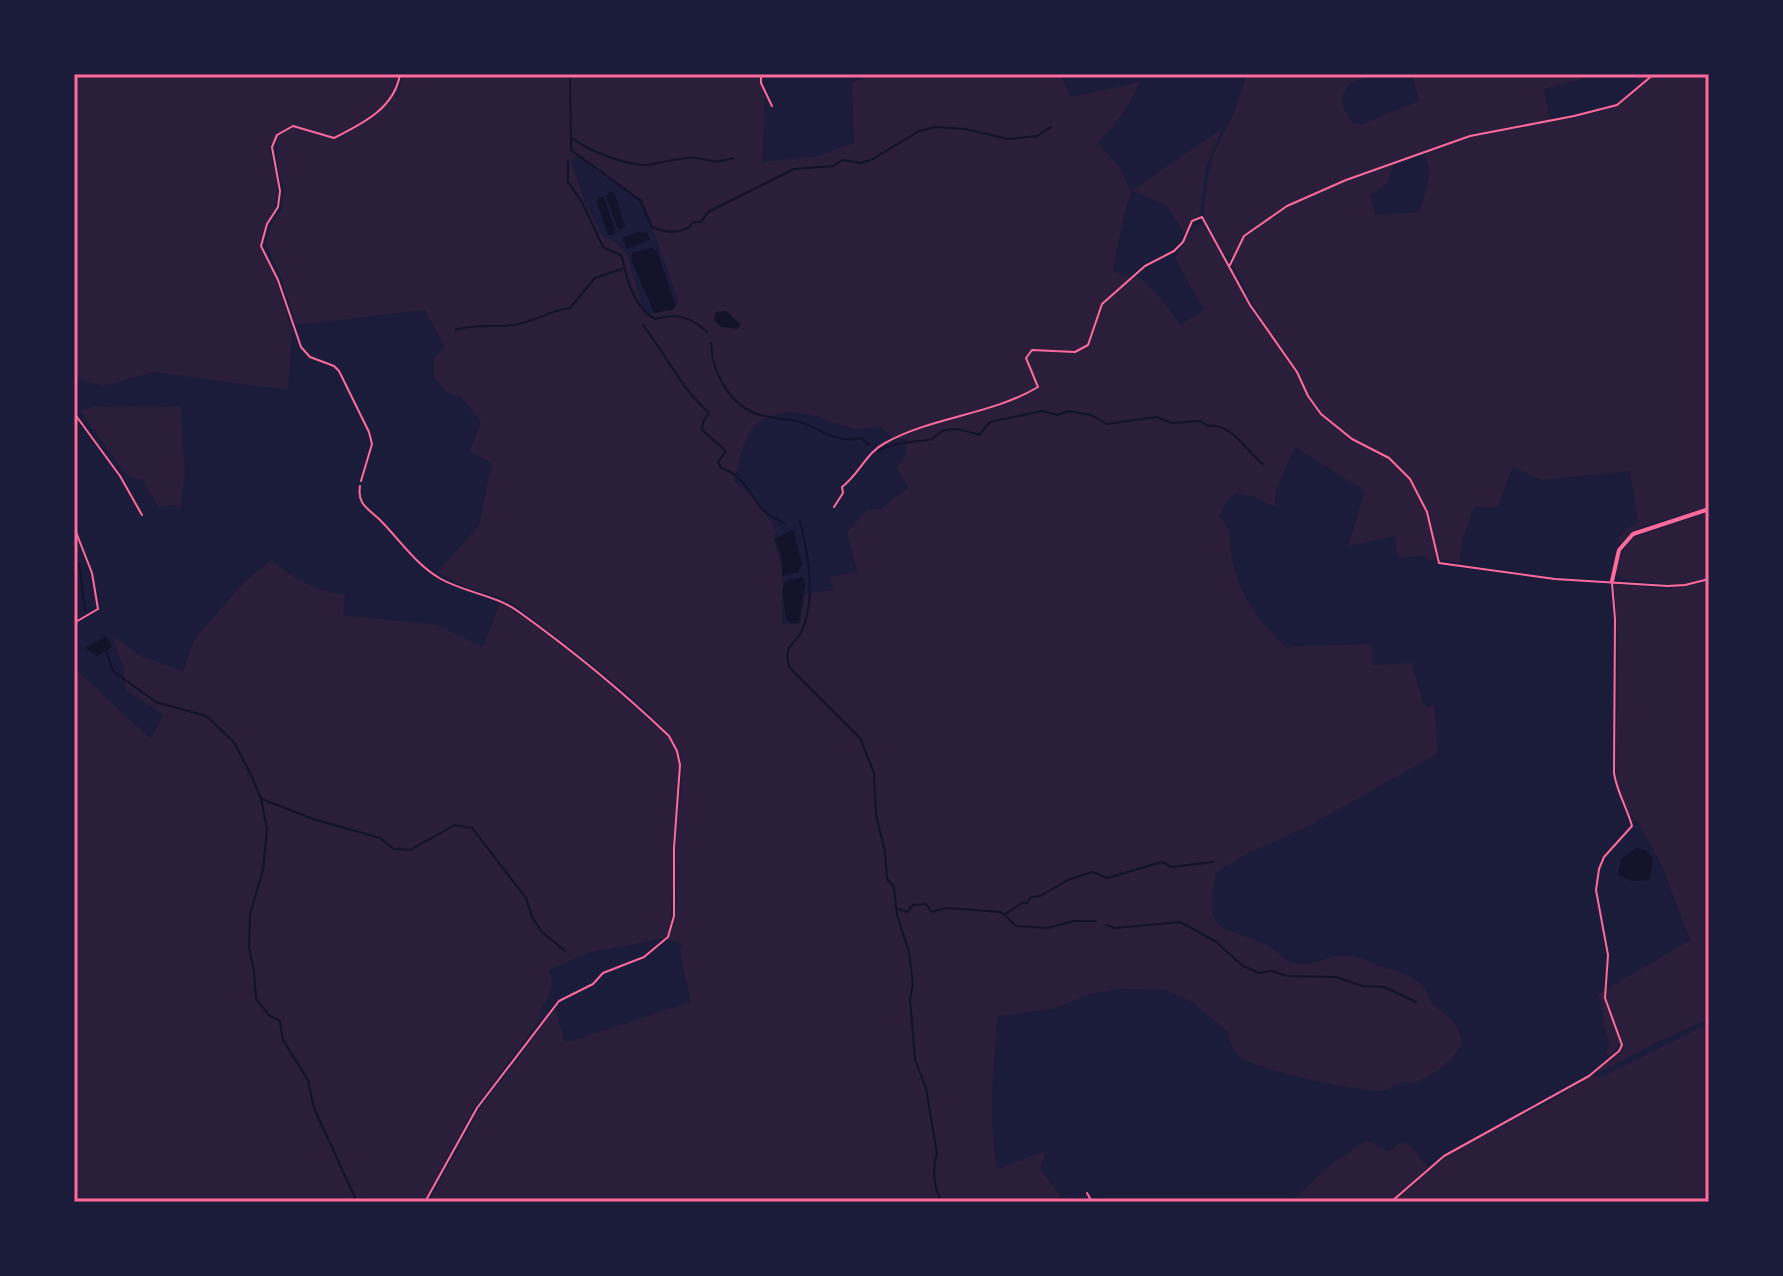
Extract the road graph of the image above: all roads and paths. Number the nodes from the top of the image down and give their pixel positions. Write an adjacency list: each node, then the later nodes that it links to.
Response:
1 (400, 74): 7 (lane)
2 (761, 74): 4 (path)
3 (1654, 74): 5 (lane)
4 (772, 106)
5 (1230, 266): 8 (lane); 13 (lane)
6 (74, 413): 10 (lane)
7 (361, 481): 16 (path)
8 (834, 507)
9 (1709, 509): 13 (street)
10 (142, 515)
11 (74, 527): 14 (lane)
12 (1709, 579): 13 (lane)
13 (1612, 581): 18 (lane)
14 (74, 623)
15 (1087, 1193): 17 (lane)
16 (425, 1202)
17 (1092, 1202)
18 (1391, 1202)

